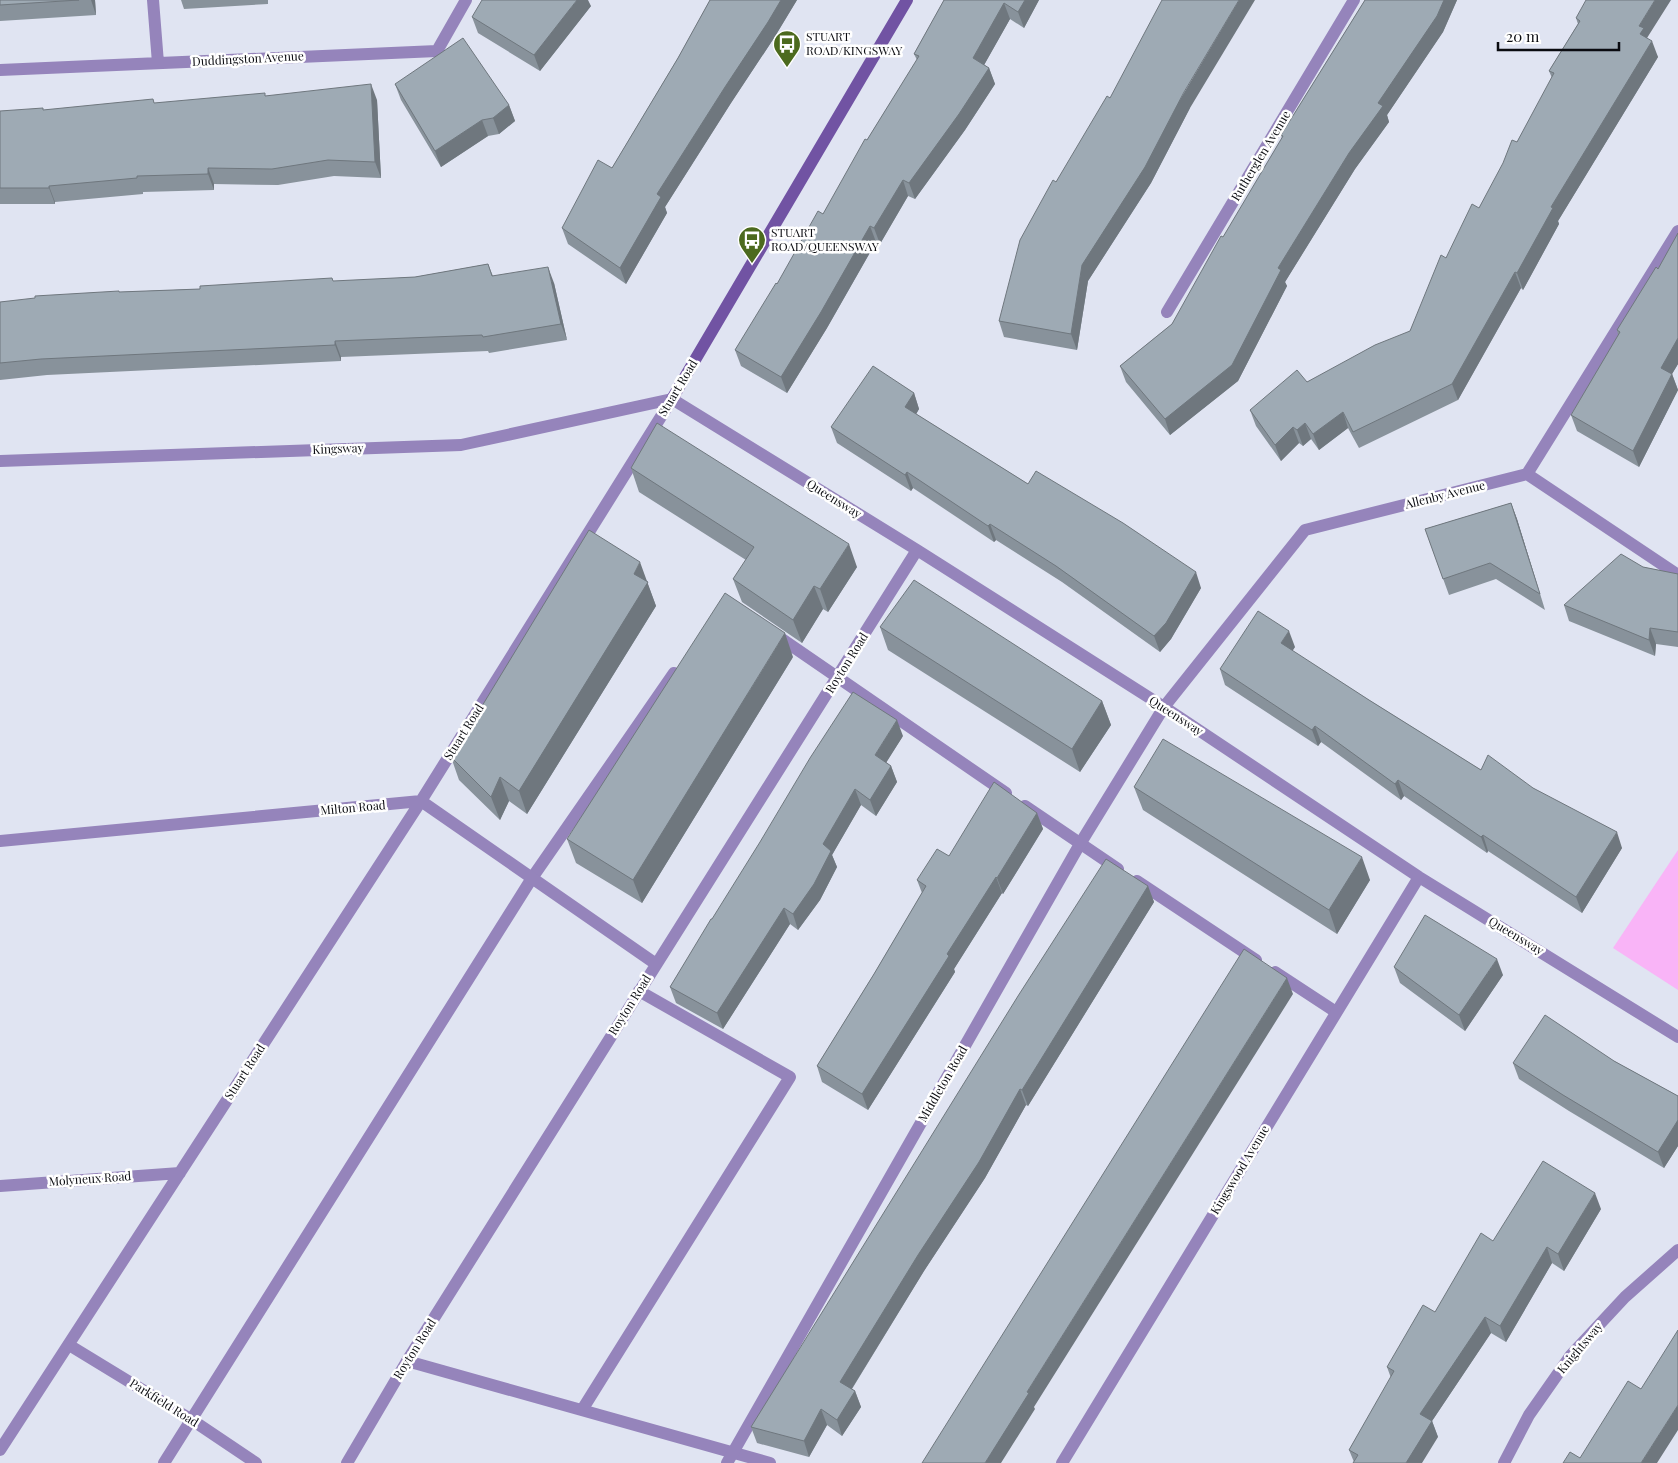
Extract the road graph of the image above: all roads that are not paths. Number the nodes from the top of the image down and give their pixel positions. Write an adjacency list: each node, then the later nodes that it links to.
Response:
1 (153, 0): 5 (street)
2 (466, 0): 5 (street, Duddingston Avenue)
3 (907, 0): 9 (street, Stuart Road)
4 (1354, 0): 8 (street, Rutherglen Avenue)
5 (158, 63): 6 (street, Duddingston Avenue)
6 (0, 70)
7 (1678, 231): 11 (street)
8 (1167, 312)
9 (672, 399): 10 (street, Kingsway); 12 (street, Queensway); 18 (street, Stuart Road)
10 (0, 461)
11 (1527, 474): 13 (street); 17 (street, Allenby Avenue)
12 (917, 550): 16 (street, Royton Road); 17 (street, Queensway)
13 (1678, 576)
14 (765, 628): 16 (street)
15 (679, 666): 22 (street)
16 (838, 677): 20 (street); 23 (street, Royton Road)
17 (1164, 707): 20 (street, Middleton Road); 21 (street, Queensway)
18 (420, 801): 19 (street, Milton Road); 22 (street); 27 (street, Stuart Road)
19 (0, 841)
20 (1080, 844): 25 (street); 35 (street, Middleton Road)
21 (1419, 877): 25 (street, Kingswood Avenue); 26 (street, Queensway)
22 (532, 878): 23 (street); 33 (street)
23 (656, 964): 24 (street, Royton Road)
24 (639, 992): 31 (street, Royton Road); 32 (street)
25 (1336, 1012): 40 (street, Kingswood Avenue)
26 (1678, 1037)
27 (180, 1173): 28 (street, Molyneux Road); 30 (street, Stuart Road)
28 (0, 1186)
29 (1678, 1250): 41 (street, Knightsway)
30 (69, 1345): 33 (street, Parkfield Road); 34 (street, Stuart Road)
31 (407, 1361): 32 (street); 38 (street, Royton Road)
32 (582, 1410): 35 (street)
33 (192, 1420): 36 (street); 37 (street, Parkfield Road)
34 (0, 1450)
35 (730, 1458): 39 (street)
36 (164, 1463)
37 (256, 1463)
38 (347, 1463)
39 (770, 1463)
40 (1062, 1463)
41 (1504, 1463)

